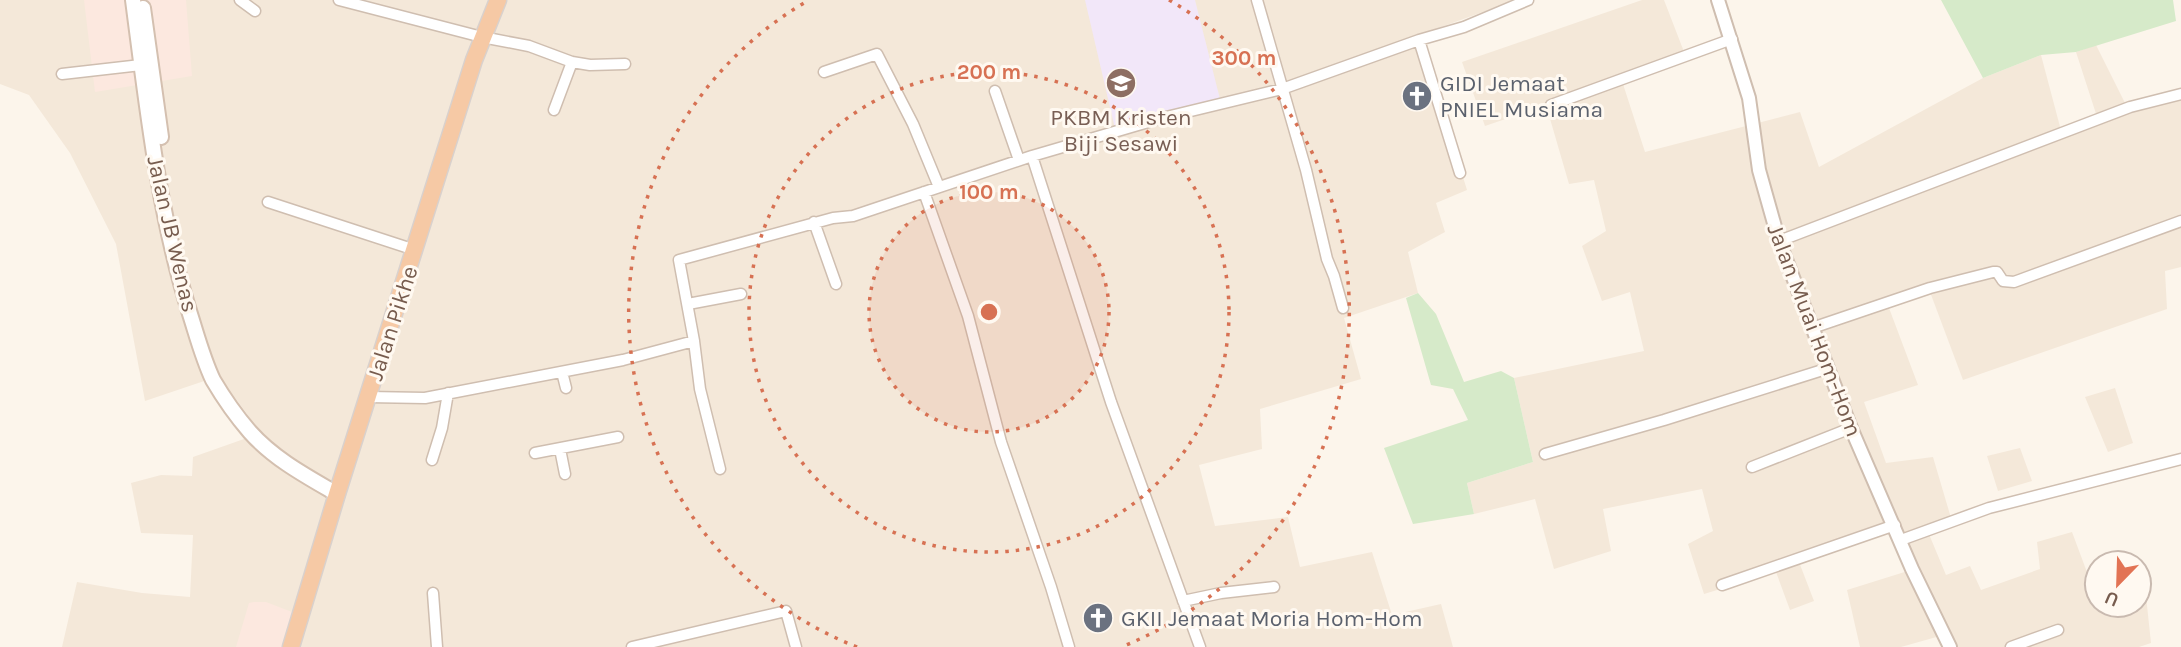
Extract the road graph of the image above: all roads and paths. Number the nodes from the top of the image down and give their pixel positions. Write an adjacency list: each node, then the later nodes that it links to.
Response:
1 (240, 0): 8 (street)
2 (339, 0): 9 (street)
3 (498, 0): 9 (highway, Jalan Pikhe)
4 (1257, 0): 17 (street)
5 (1528, 0): 11 (street)
6 (1718, 0): 10 (street, Jalan Muai Hom-Hom)
7 (139, 6): 14 (main road, Jalan JB Wenas); 32 (main road, Jalan JB Wenas)
8 (255, 11)
9 (482, 37): 12 (street); 31 (highway, Jalan Pikhe)
10 (1732, 38): 20 (street); 30 (street, Jalan Muai Hom-Hom)
11 (1419, 40): 17 (street); 24 (street)
12 (572, 62): 13 (street); 21 (street)
13 (625, 64)
14 (141, 65): 16 (street); 32 (main road, Jalan JB Wenas)
15 (824, 72): 25 (street)
16 (62, 74)
17 (1282, 89): 22 (street); 36 (street)
18 (995, 91): 23 (street)
19 (2181, 94): 30 (street)
20 (1551, 105)
21 (554, 110)
22 (1031, 156): 23 (street); 60 (street)
23 (1018, 160): 25 (street)
24 (1460, 173)
25 (939, 187): 26 (street)
26 (924, 192): 29 (street); 66 (street)
27 (268, 202): 31 (street)
28 (2181, 221): 37 (street)
29 (814, 222): 33 (street); 35 (street)
30 (1779, 241): 37 (street, Jalan Muai Hom-Hom)
31 (415, 250): 43 (highway, Jalan Pikhe)
32 (181, 272): 54 (main road, Jalan JB Wenas)
33 (836, 284)
34 (741, 294): 35 (street)
35 (688, 303): 38 (street)
36 (1343, 308)
37 (1812, 328): 39 (street, Jalan Muai Hom-Hom)
38 (694, 341): 40 (street); 52 (street)
39 (1829, 368): 44 (street, Jalan Muai Hom-Hom); 48 (street)
40 (562, 372): 41 (street); 42 (street)
41 (566, 388)
42 (448, 393): 43 (street); 50 (street)
43 (368, 397): 54 (highway, Jalan Pikhe)
44 (1851, 428): 51 (street); 55 (street, Jalan Muai Hom-Hom)
45 (618, 437): 46 (street)
46 (560, 449): 47 (street); 53 (street)
47 (535, 453)
48 (1545, 454)
49 (2181, 459): 56 (street)
50 (432, 460)
51 (1752, 467)
52 (720, 469)
53 (565, 474)
54 (338, 489): 62 (highway, Jalan Pikhe)
55 (1895, 525): 56 (street, Jalan Muai Hom-Hom); 57 (street)
56 (1901, 540): 68 (street, Jalan Muai Hom-Hom)
57 (1723, 585)
58 (1274, 587): 60 (street)
59 (433, 593): 63 (street)
60 (1183, 601): 67 (street)
61 (2058, 630): 69 (street)
62 (291, 647)
63 (437, 647)
64 (632, 647): 65 (street)
65 (796, 647)
66 (1069, 647)
67 (1200, 647)
68 (1950, 647)
69 (2011, 647)

